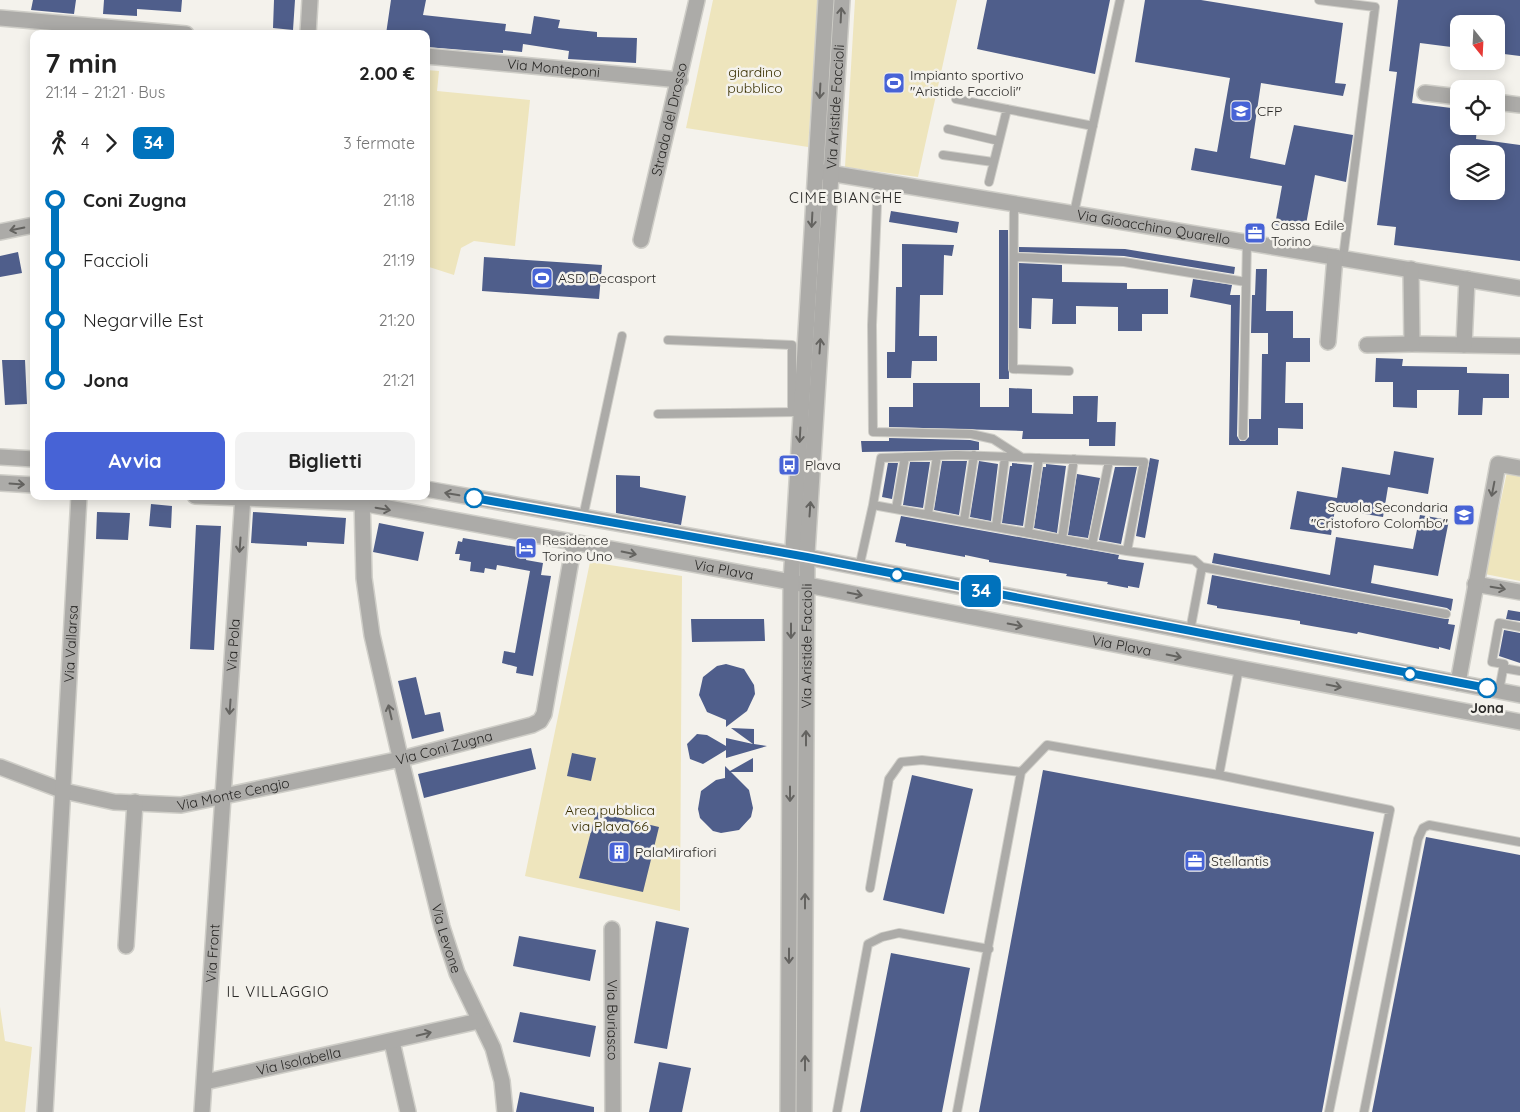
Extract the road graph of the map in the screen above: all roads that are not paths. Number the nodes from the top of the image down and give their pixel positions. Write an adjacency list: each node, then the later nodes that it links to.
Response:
1 (310, 0): 9 (street)
2 (697, 0): 11 (street, Strada del Drosso)
3 (826, 0): 23 (street, Via Aristide Faccioli, one-way to 23)
4 (842, 0): 24 (street, Via Aristide Faccioli, one-way to 4)
5 (1120, 0): 18 (lane)
6 (1319, 0): 34 (lane)
7 (0, 18): 8 (street)
8 (107, 30)
9 (308, 30)
10 (430, 56): 11 (street, Via Monteponi)
11 (680, 80): 31 (street, Strada del Drosso)
12 (1425, 93): 13 (street)
13 (1450, 96)
14 (956, 99): 17 (lane)
15 (1505, 103): 16 (street)
16 (1520, 105)
17 (1006, 109): 18 (lane); 20 (lane)
18 (1093, 126): 28 (lane)
19 (948, 129): 20 (lane)
20 (999, 141): 22 (lane)
21 (943, 155): 22 (lane)
22 (993, 162): 26 (lane)
23 (815, 171): 24 (street, Via Gioacchino Quarello); 47 (street, Via Aristide Faccioli, one-way to 47)
24 (832, 173): 25 (street, Via Gioacchino Quarello); 47 (street, Via Aristide Faccioli, one-way to 24)
25 (878, 181): 27 (street, Via Gioacchino Quarello); 55 (lane)
26 (988, 182)
27 (1014, 204): 28 (street, Via Gioacchino Quarello); 33 (lane)
28 (1074, 213): 32 (street, Via Gioacchino Quarello)
29 (30, 226): 30 (street, one-way to 30)
30 (0, 232)
31 (641, 240)
32 (1247, 242): 34 (street, Via Gioacchino Quarello); 37 (lane)
33 (1014, 257): 37 (lane); 46 (lane)
34 (1339, 258): 35 (street, Via Gioacchino Quarello); 41 (street)
35 (1411, 270): 36 (street, Via Gioacchino Quarello); 42 (street)
36 (1467, 279): 38 (street, Via Gioacchino Quarello); 44 (street)
37 (1246, 282): 49 (lane)
38 (1520, 288)
39 (622, 336): 70 (lane)
40 (668, 340): 47 (lane)
41 (1328, 342)
42 (1412, 344): 43 (street); 44 (street)
43 (1367, 345)
44 (1464, 345): 45 (street)
45 (1520, 346)
46 (1069, 371)
47 (803, 412): 48 (lane); 80 (street, Via Aristide Faccioli)
48 (658, 414)
49 (1243, 436)
50 (974, 455): 52 (lane); 54 (lane); 71 (lane)
51 (0, 456): 56 (street)
52 (938, 456): 53 (lane); 69 (lane)
53 (905, 457): 67 (lane); 68 (lane)
54 (1006, 457): 55 (lane); 73 (lane)
55 (1021, 457): 57 (lane)
56 (30, 458)
57 (1040, 458): 58 (lane); 74 (lane)
58 (1074, 459): 59 (lane); 75 (lane)
59 (1109, 461): 77 (lane); 79 (lane)
60 (1520, 468): 84 (street, one-way to 84)
61 (0, 483): 62 (street, one-way to 62)
62 (30, 485)
63 (430, 490): 70 (street, Via Plava, one-way to 63)
64 (79, 500): 104 (street, Via Vallarsa)
65 (243, 500): 105 (street, Via Pola, one-way to 105)
66 (361, 500): 76 (street, Via Plava, one-way to 76); 100 (street, Via Coni Zugna, one-way to 66)
67 (873, 505): 68 (lane); 82 (lane)
68 (896, 509): 69 (lane)
69 (928, 514): 71 (lane)
70 (583, 517): 72 (street, Via Plava)
71 (964, 521): 73 (lane)
72 (610, 522): 78 (street); 80 (street, Via Plava)
73 (996, 527): 74 (lane)
74 (1028, 533): 75 (lane)
75 (1062, 539): 77 (lane)
76 (574, 542): 78 (street, Via Plava); 100 (street, Via Coni Zugna)
77 (1092, 544): 79 (lane)
78 (606, 548): 83 (street, Via Plava, one-way to 83)
79 (1127, 551): 81 (lane)
80 (800, 556): 82 (street, Via Plava); 83 (street, Via Aristide Faccioli); 85 (street, Via Aristide Faccioli)
81 (1202, 567): 87 (lane); 89 (lane)
82 (859, 568): 89 (street, Via Plava)
83 (791, 582): 85 (street, Via Plava); 120 (street, Via Aristide Faccioli, one-way to 120)
84 (1475, 584): 86 (street, one-way to 86); 96 (street)
85 (807, 585): 93 (street, Via Plava, one-way to 93); 121 (street, Via Aristide Faccioli, one-way to 85)
86 (1520, 592)
87 (1446, 614)
88 (1520, 627): 92 (lane)
89 (1190, 632): 90 (street, Via Plava)
90 (1254, 644): 91 (street, Via Plava); 93 (street)
91 (1280, 649): 95 (street); 96 (street, Via Plava)
92 (1504, 668): 94 (lane); 97 (lane)
93 (1244, 669): 95 (street, Via Plava); 103 (lane)
94 (1520, 671)
95 (1276, 675): 99 (street, Via Plava, one-way to 99)
96 (1458, 683): 97 (street, Via Plava)
97 (1499, 691): 98 (street, Via Plava)
98 (1520, 695)
99 (1520, 722)
100 (401, 759): 105 (street, Via Monte Cengio); 112 (street, Via Levone)
101 (0, 767): 104 (street, Via Monte Cengio)
102 (1021, 772): 103 (lane); 108 (lane); 111 (lane)
103 (1218, 775): 124 (lane)
104 (64, 791): 106 (street, Via Monte Cengio); 115 (street)
105 (225, 795): 106 (street, Via Monte Cengio); 114 (street, Via Front)
106 (135, 802): 110 (street)
107 (1520, 842): 125 (lane)
108 (870, 888)
109 (612, 929): 119 (street, Via Buriasco)
110 (126, 946)
111 (989, 949): 122 (lane); 123 (lane)
112 (479, 1021): 113 (street, Via Isolabella, one-way to 112); 118 (street, Via Levone)
113 (392, 1042): 114 (street, Via Isolabella); 117 (street)
114 (206, 1082): 116 (street, Via Front)
115 (46, 1112)
116 (202, 1112)
117 (408, 1112)
118 (505, 1112)
119 (613, 1112)
120 (788, 1112)
121 (804, 1112)
122 (838, 1112)
123 (957, 1112)
124 (1329, 1112)
125 (1364, 1112)

